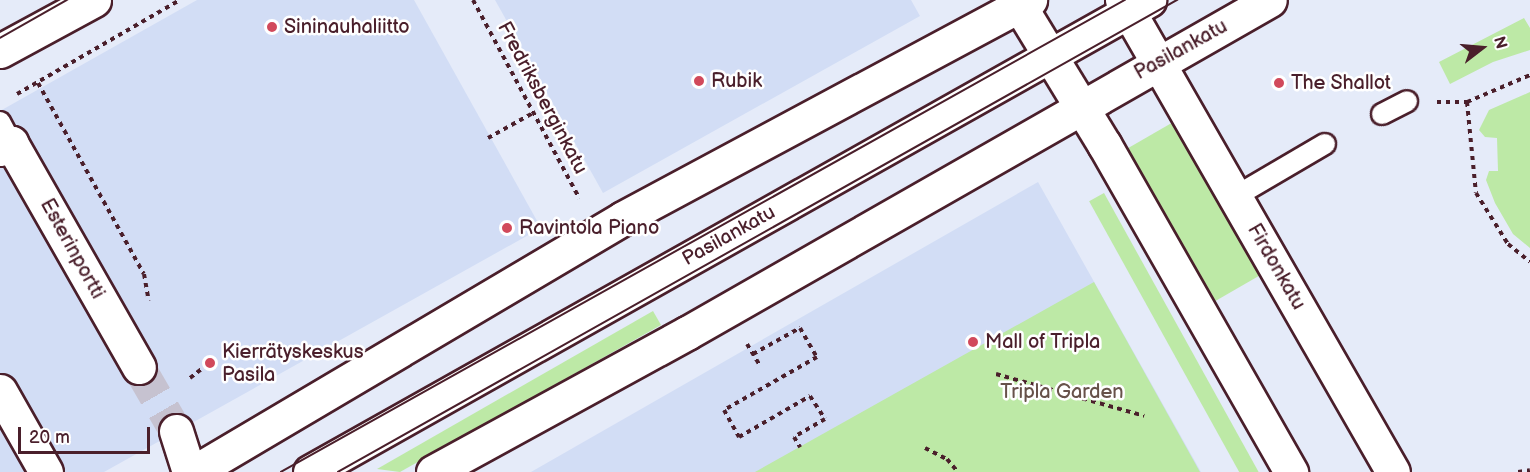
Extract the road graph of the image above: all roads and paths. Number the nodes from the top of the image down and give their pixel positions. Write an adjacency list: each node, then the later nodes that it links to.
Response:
1 (94, 0): 7 (street)
2 (180, 0): 11 (path)
3 (473, 0): 16 (path, Fredriksberginkatu)
4 (1270, 0): 9 (street, Pasilankatu)
5 (1022, 2): 8 (street); 40 (street)
6 (1133, 4): 8 (street, Pasilankatu); 9 (street, Firdonkatu)
7 (0, 51)
8 (1050, 57): 15 (street); 41 (street, Pasilankatu)
9 (1160, 62): 15 (street, Pasilankatu); 21 (street, Firdonkatu)
10 (1530, 75): 14 (path)
11 (38, 82): 12 (path); 24 (path)
12 (9, 98)
13 (1407, 101): 14 (path); 17 (lane)
14 (1467, 102): 23 (path)
15 (1079, 107): 42 (street, Pasilankatu); 44 (street)
16 (533, 113): 19 (path); 22 (path, Fredriksberginkatu)
17 (1382, 114)
18 (4, 138): 28 (street, Esterinportti)
19 (488, 138)
20 (1325, 144): 21 (lane)
21 (1236, 196): 45 (street, Firdonkatu)
22 (580, 200)
23 (1530, 262)
24 (151, 308)
25 (742, 335): 26 (path)
26 (753, 354): 27 (path); 35 (path)
27 (759, 364)
28 (139, 367)
29 (203, 368): 31 (path)
30 (996, 374): 33 (path)
31 (190, 378)
32 (0, 391): 38 (street)
33 (1144, 416)
34 (176, 431): 39 (street)
35 (800, 447)
36 (925, 448): 43 (path)
37 (1530, 470): 46 (path)
38 (46, 472)
39 (189, 472)
40 (194, 472)
41 (310, 472)
42 (433, 472)
43 (958, 472)
44 (1291, 472)
45 (1393, 472)
46 (1518, 472)

